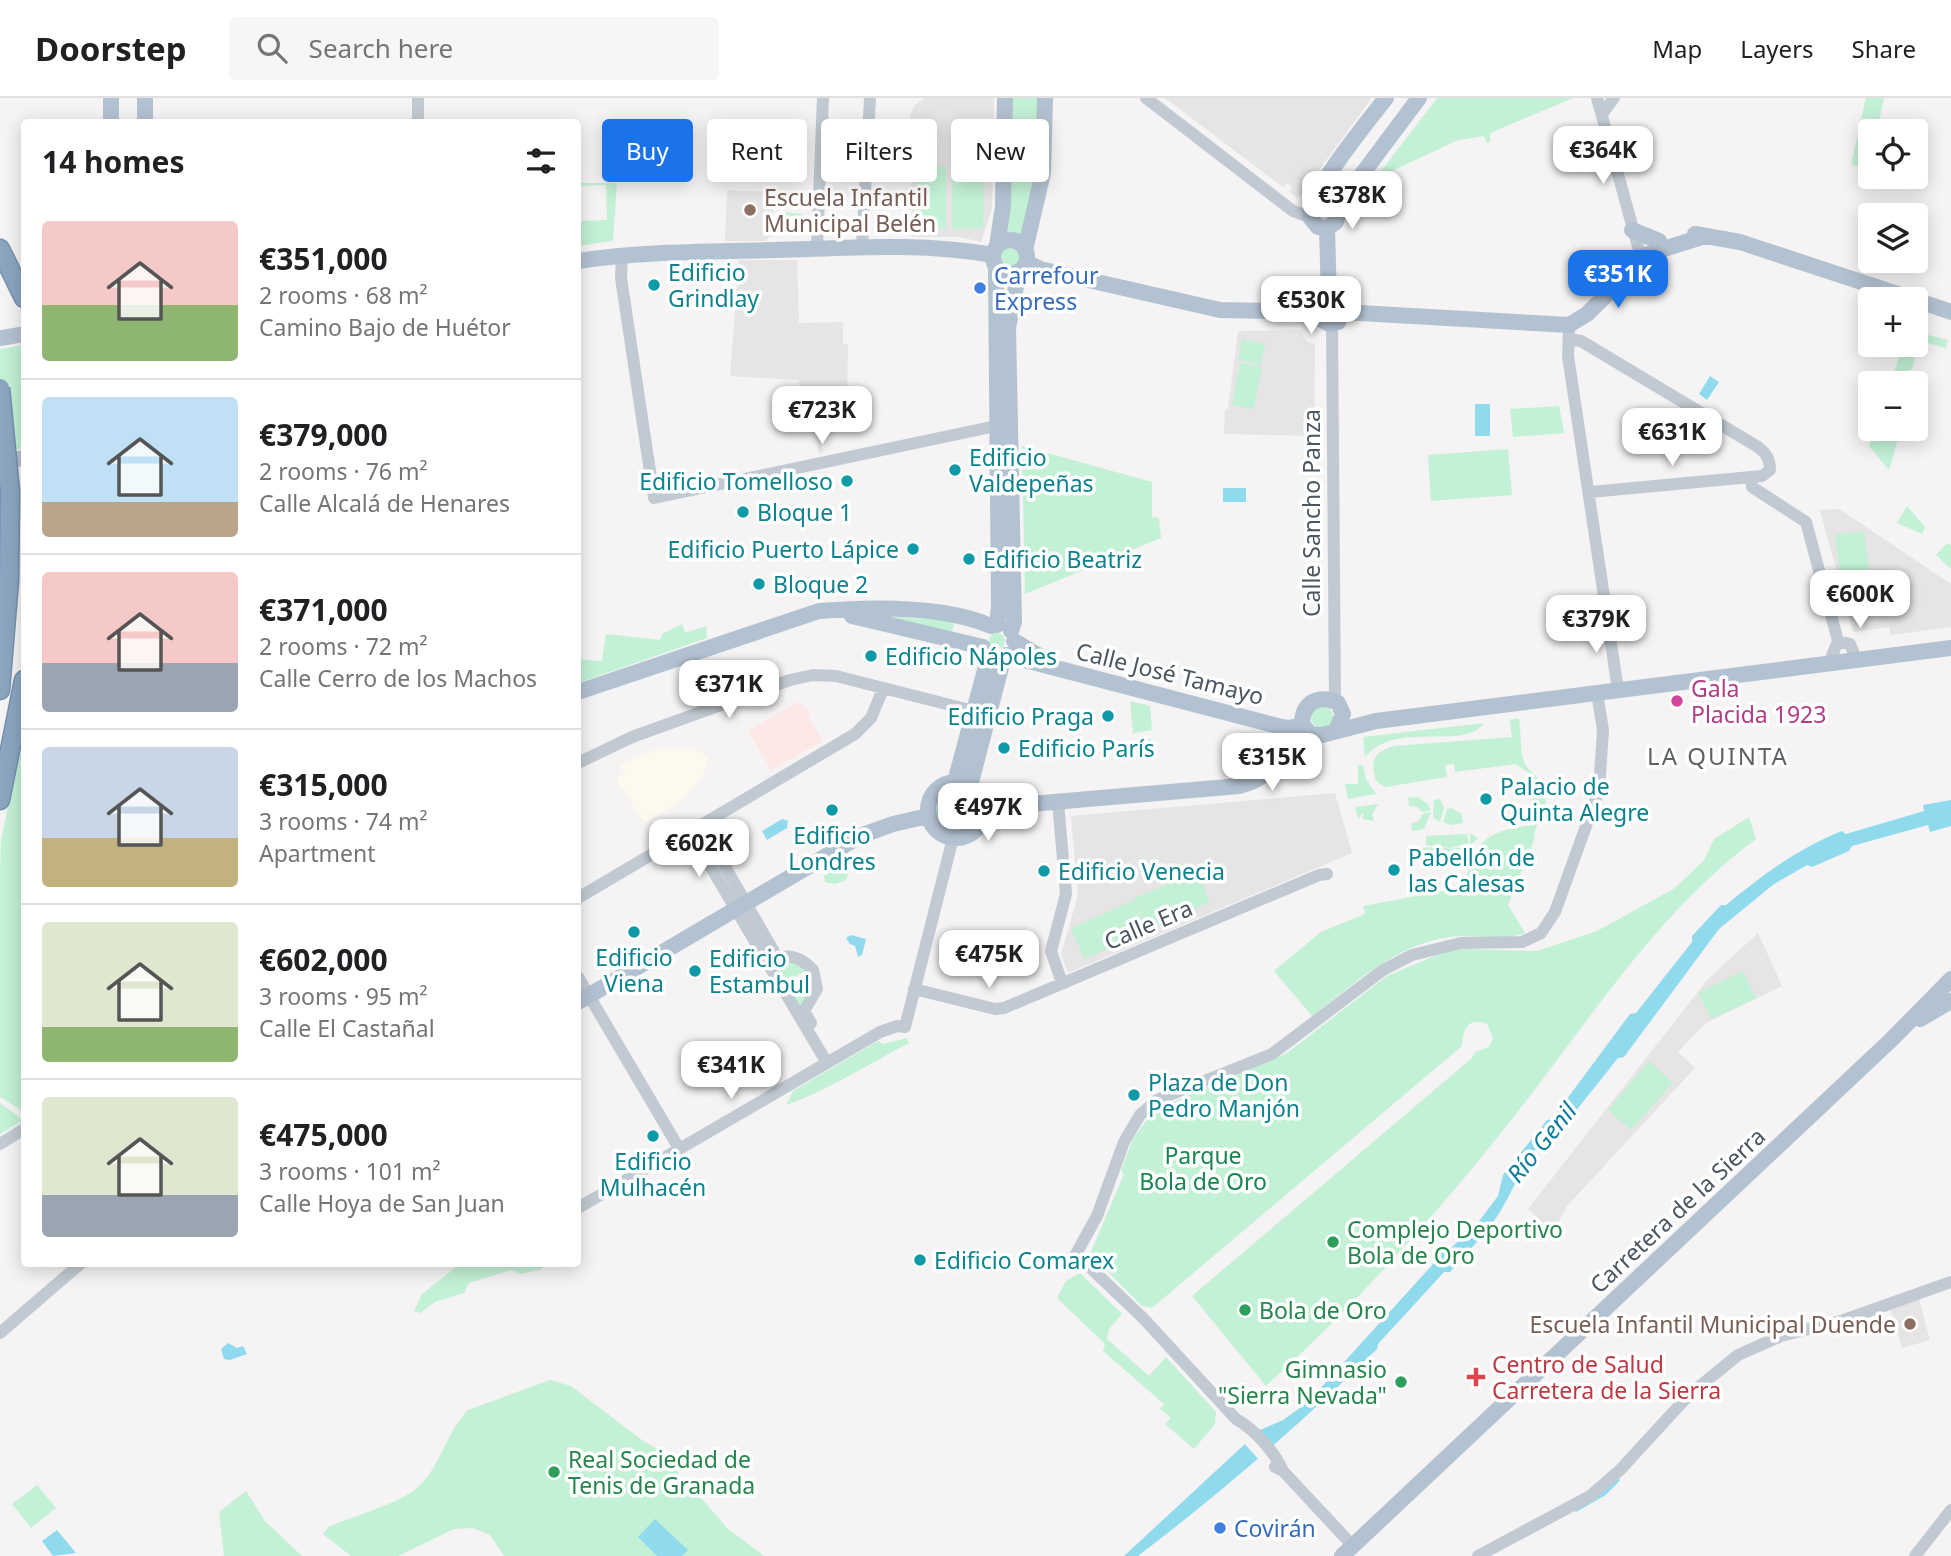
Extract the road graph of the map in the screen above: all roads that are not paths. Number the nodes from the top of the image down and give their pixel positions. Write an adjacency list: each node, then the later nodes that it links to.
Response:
1 (111, 98): 14 (main road)
2 (145, 98): 15 (main road)
3 (418, 98): 16 (street)
4 (823, 98): 22 (street)
5 (870, 98): 21 (street)
6 (1005, 98): 26 (main road)
7 (1045, 98): 28 (main road)
8 (1146, 98): 17 (street)
9 (1386, 98): 17 (main road)
10 (1419, 98): 18 (main road)
11 (1597, 98): 13 (street)
12 (1614, 98): 13 (street)
13 (1602, 114): 20 (street)
14 (111, 119)
15 (145, 119)
16 (418, 119)
17 (1313, 208): 18 (main road); 19 (main road)
18 (1338, 210): 19 (main road)
19 (1327, 228): 33 (main road)
20 (1632, 230): 24 (main road)
21 (862, 246): 22 (main road); 26 (main road)
22 (817, 247): 25 (main road)
23 (0, 249): 31 (highway)
24 (1644, 251): 30 (main road); 36 (main road)
25 (622, 255): 27 (main road); 29 (main road); 40 (street)
26 (995, 256): 28 (main road); 28 (main road); 40 (main road)
27 (581, 261)
28 (1023, 261): 33 (main road); 45 (main road)
29 (581, 272)
30 (1876, 287)
31 (21, 292)
32 (1928, 304): 34 (main road)
33 (1324, 306): 35 (main road)
34 (1951, 312)
35 (1337, 318): 36 (main road); 55 (street, Calle Sancho Panza)
36 (1569, 332): 41 (street); 42 (street)
37 (21, 335): 38 (main road)
38 (2, 338)
39 (0, 388): 50 (highway, bridge)
40 (996, 426): 45 (main road)
41 (1751, 478): 42 (street); 44 (street)
42 (1590, 492): 51 (street)
43 (825, 610): 45 (main road, Calle José Tamayo); 45 (main road, Calle José Tamayo); 52 (main road, Calle José Tamayo)
44 (1838, 641): 47 (street); 48 (street)
45 (999, 642): 56 (main road); 58 (main road, Calle José Tamayo); 63 (main road)
46 (1951, 648): 47 (main road, Calle José Tamayo)
47 (1856, 659): 48 (main road, Calle José Tamayo)
48 (1829, 663): 51 (main road, Calle José Tamayo)
49 (883, 689): 56 (street); 62 (street); 68 (street)
50 (0, 690)
51 (1618, 690): 53 (main road, Calle José Tamayo)
52 (581, 691)
53 (1597, 693): 57 (main road, Calle José Tamayo); 91 (street)
54 (21, 695): 64 (highway)
55 (1339, 708): 57 (main road); 59 (main road); 60 (main road)
56 (974, 711): 63 (main road)
57 (1376, 722): 60 (main road, Calle José Tamayo)
58 (1274, 724): 59 (main road, Calle José Tamayo); 61 (main road)
59 (1305, 726): 60 (main road, Calle José Tamayo); 61 (main road)
60 (1336, 730)
61 (1286, 747): 65 (main road)
62 (581, 762)
63 (963, 784): 66 (main road); 67 (main road)
64 (0, 800)
65 (1058, 802): 66 (main road); 75 (street)
66 (984, 808): 69 (main road)
67 (928, 816): 69 (main road); 72 (main road)
68 (696, 829): 71 (street); 72 (street)
69 (949, 837): 76 (street); 80 (street)
70 (1327, 874): 75 (street, Calle Era)
71 (581, 896)
72 (741, 906): 73 (street); 77 (main road)
73 (772, 960): 79 (street); 79 (street)
74 (1951, 981): 78 (main road); 81 (main road)
75 (1062, 983): 76 (street, Calle Era)
76 (915, 989): 80 (street)
77 (583, 999): 85 (street)
78 (1950, 1001): 81 (main road)
79 (801, 1013): 82 (street)
80 (897, 1026): 82 (street)
81 (1890, 1041): 91 (main road, Carretera de la Sierra)
82 (830, 1062): 85 (street)
83 (21, 1131): 84 (street)
84 (0, 1144)
85 (680, 1150): 86 (street)
86 (581, 1206)
87 (77, 1267): 89 (street)
88 (1951, 1282): 92 (street)
89 (0, 1333)
90 (1951, 1510): 93 (street)
91 (1347, 1551)
92 (1478, 1556)
93 (1915, 1556)

